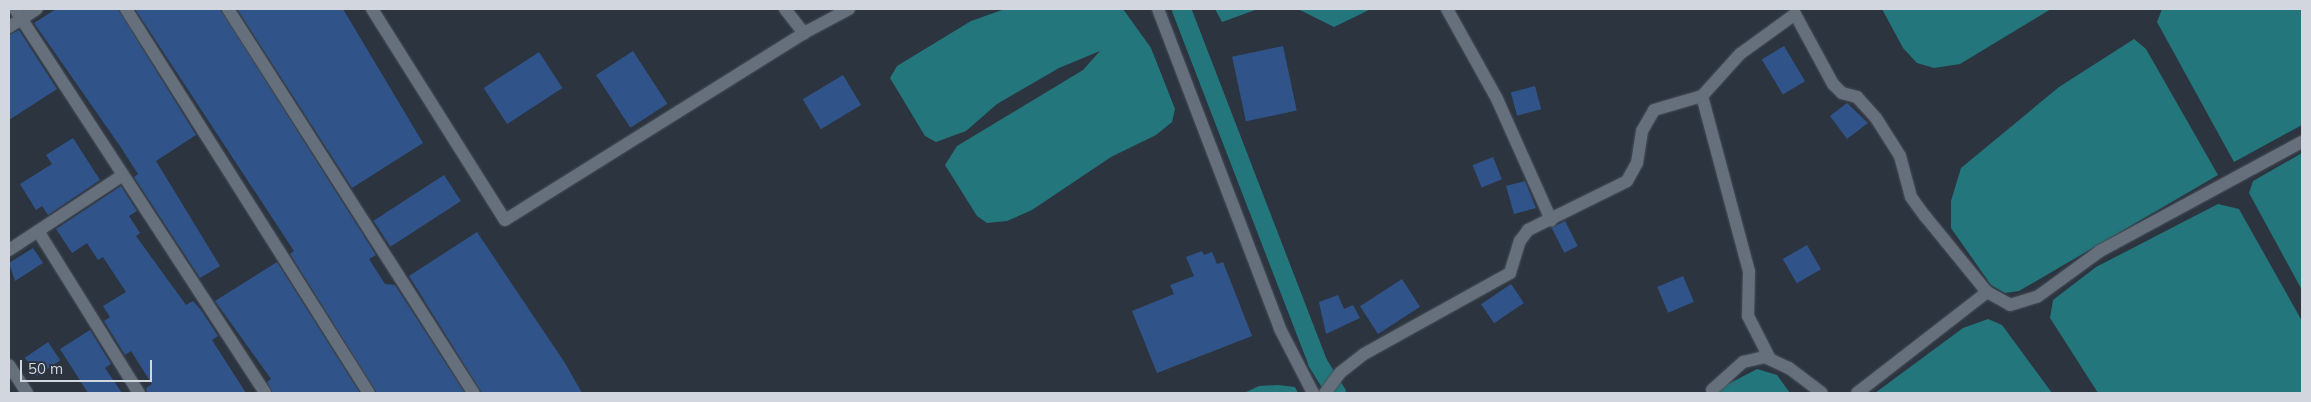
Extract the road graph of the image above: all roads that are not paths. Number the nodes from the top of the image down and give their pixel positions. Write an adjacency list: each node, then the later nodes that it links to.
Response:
1 (37, 9): 9 (street)
2 (126, 9): 26 (street)
3 (228, 9): 27 (street)
4 (372, 9): 11 (street)
5 (785, 9): 11 (street)
6 (849, 9): 11 (street)
7 (1158, 9): 28 (street)
8 (1447, 9): 15 (street)
9 (18, 14): 10 (street); 14 (street)
10 (9, 27)
11 (804, 34)
12 (1702, 96): 15 (street); 18 (street); 19 (street)
13 (2302, 142): 18 (street)
14 (123, 175): 16 (street); 25 (street)
15 (1551, 220): 22 (street)
16 (38, 231): 17 (street); 24 (street)
17 (9, 250)
18 (1987, 292): 30 (street)
19 (1770, 359): 21 (street); 29 (street)
20 (9, 365): 23 (street)
21 (1712, 390)
22 (1326, 392)
23 (27, 393)
24 (139, 393)
25 (265, 393)
26 (369, 393)
27 (474, 393)
28 (1313, 393)
29 (1822, 393)
30 (1857, 393)

